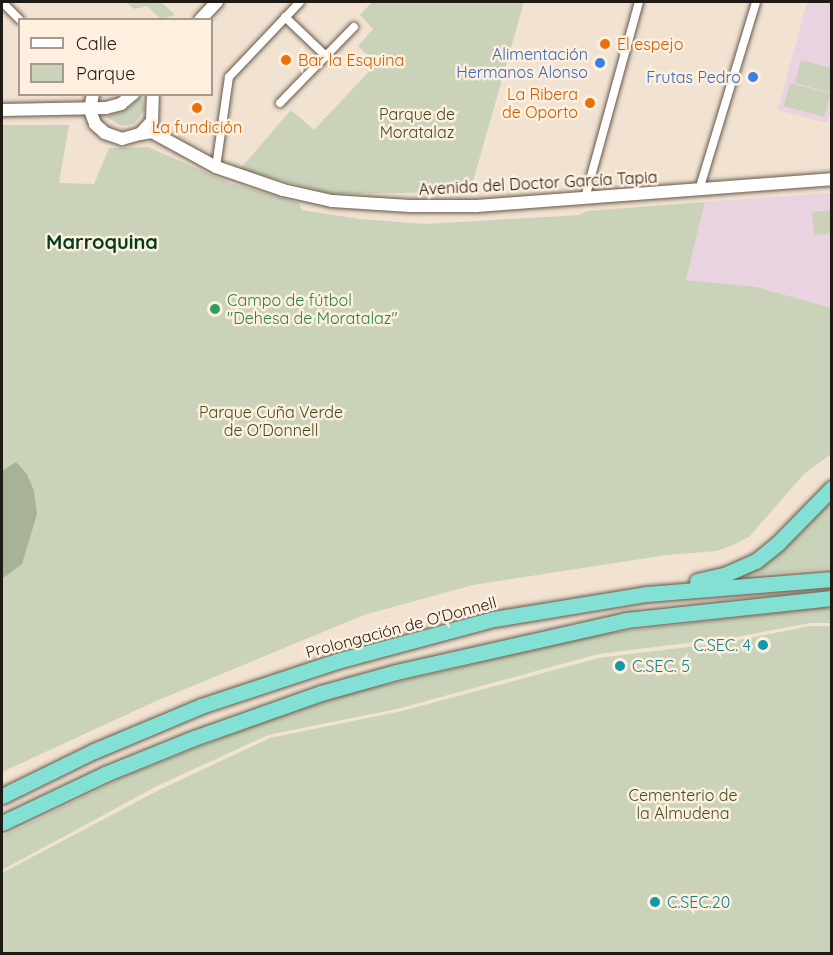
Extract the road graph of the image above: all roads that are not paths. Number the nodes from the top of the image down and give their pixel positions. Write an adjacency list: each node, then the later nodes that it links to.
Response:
1 (2, 2): 7 (street)
2 (217, 2): 8 (street)
3 (300, 2): 6 (street)
4 (639, 2): 21 (street)
5 (756, 2): 20 (street)
6 (285, 17): 10 (street); 18 (street)
7 (18, 18)
8 (202, 18)
9 (354, 27): 10 (street)
10 (326, 56): 14 (street)
11 (93, 96): 16 (street)
12 (131, 96): 16 (street)
13 (153, 96): 17 (street)
14 (279, 103)
15 (2, 110): 16 (street)
16 (90, 110): 17 (street)
17 (147, 130): 18 (street, Avenida del Doctor García Tapia)
18 (216, 167): 21 (street, Avenida del Doctor García Tapia)
19 (831, 179): 20 (street, Avenida del Doctor García Tapia)
20 (699, 190): 21 (street, Avenida del Doctor García Tapia)
21 (585, 198)
22 (831, 488): 24 (highway)
23 (831, 579): 24 (highway, Prolongación de O'Donnell)
24 (647, 594): 26 (highway, Prolongación de O'Donnell)
25 (831, 598): 27 (highway)
26 (2, 796)
27 (2, 823)

